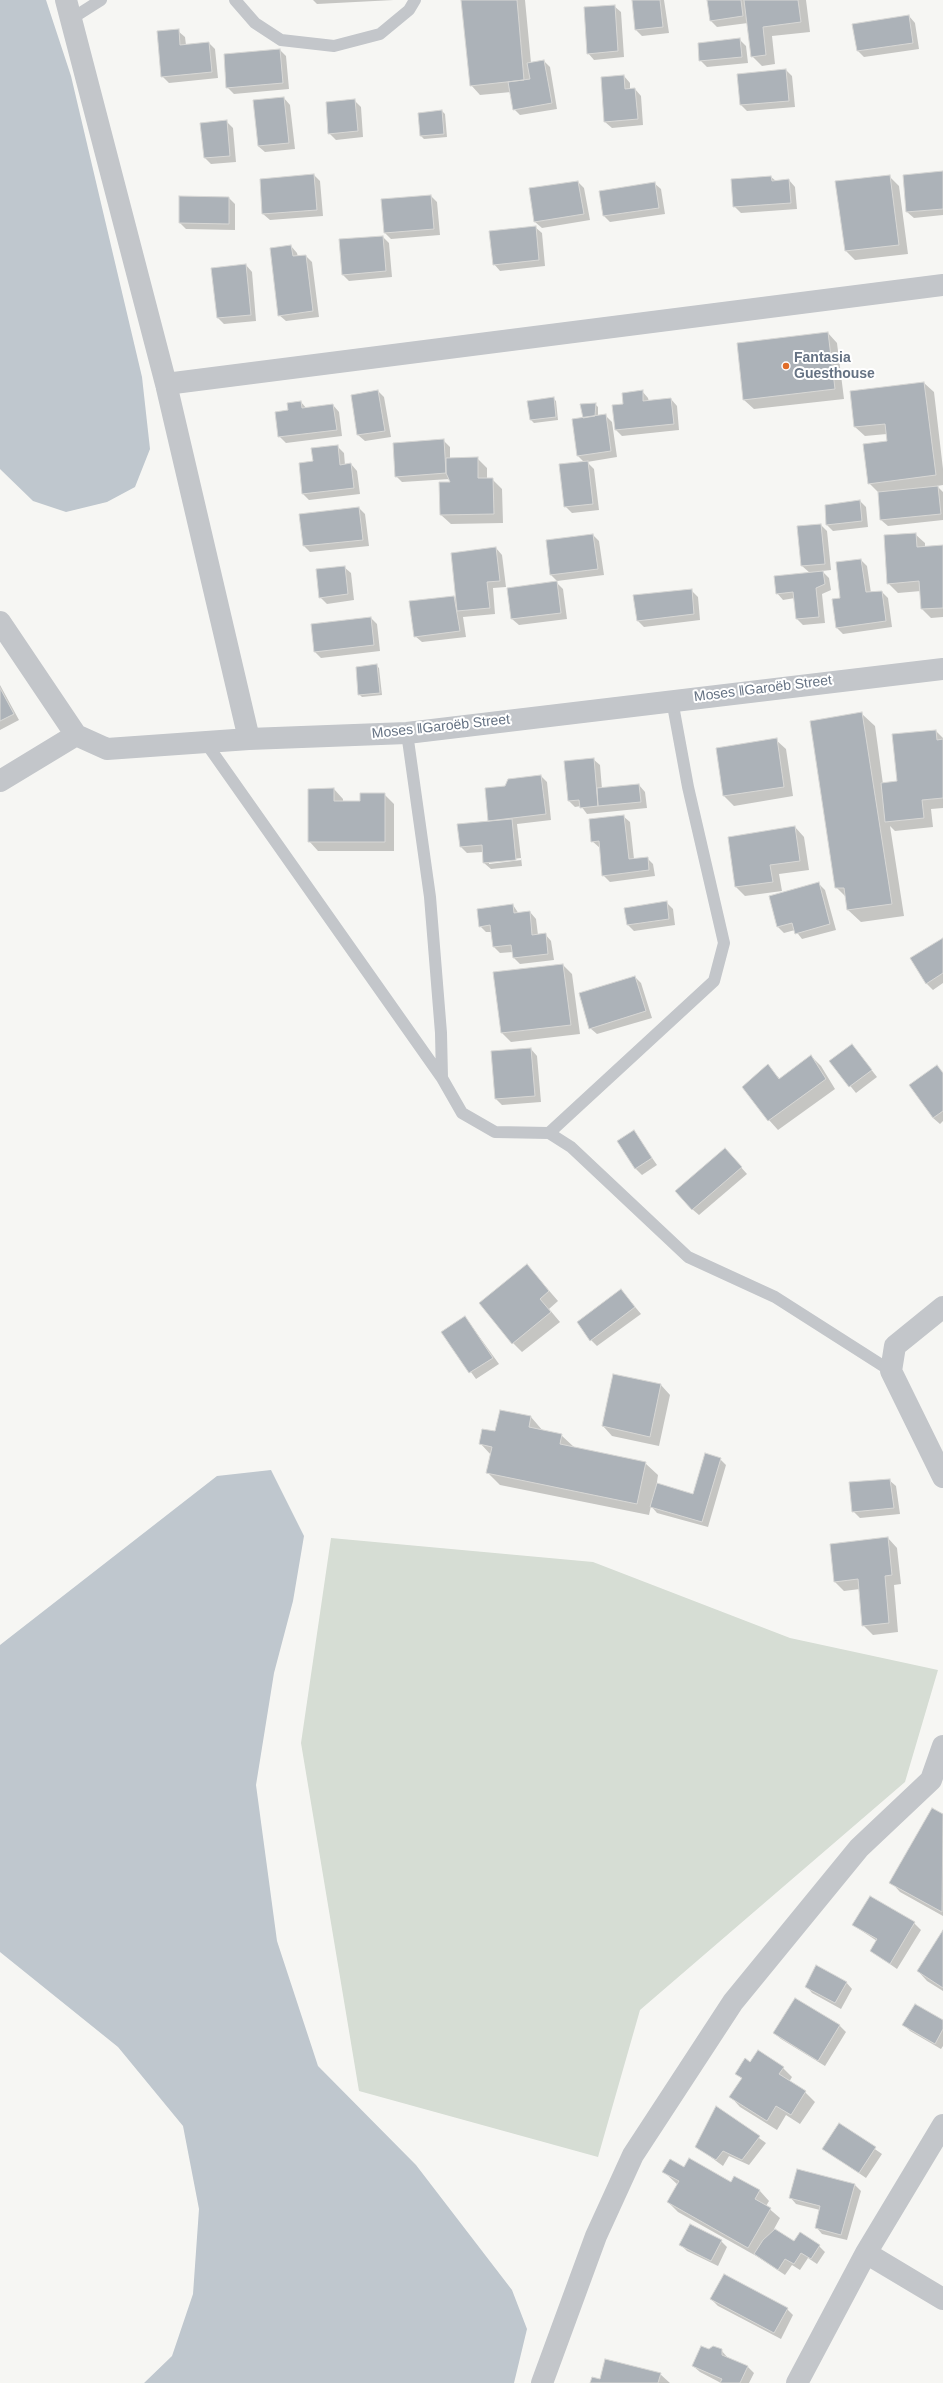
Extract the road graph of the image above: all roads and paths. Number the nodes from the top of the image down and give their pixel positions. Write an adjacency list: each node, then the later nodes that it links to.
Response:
1 (101, 0): 4 (lane)
2 (235, 0): 3 (lane)
3 (415, 0)
4 (69, 10): 6 (street)
5 (943, 285): 6 (street)
6 (166, 384): 12 (street)
7 (0, 622): 11 (street)
8 (943, 669): 9 (street, Moses ǁGaroëb Street)
9 (672, 700): 10 (street, Moses ǁGaroëb Street); 16 (lane)
10 (407, 733): 12 (street, Moses ǁGaroëb Street); 15 (lane)
11 (76, 735): 13 (street, Moses ǁGaroëb Street); 14 (street)
12 (248, 739): 13 (street, Moses ǁGaroëb Street)
13 (206, 743): 15 (lane)
14 (0, 781)
15 (442, 1078): 16 (lane)
16 (549, 1133): 18 (lane)
17 (943, 1307): 18 (street)
18 (891, 1371): 19 (street)
19 (943, 1477)
20 (943, 1746): 21 (street)
21 (937, 1782): 25 (street)
22 (943, 2124): 23 (street)
23 (866, 2253): 24 (street); 26 (street)
24 (943, 2299)
25 (542, 2383)
26 (797, 2383)

